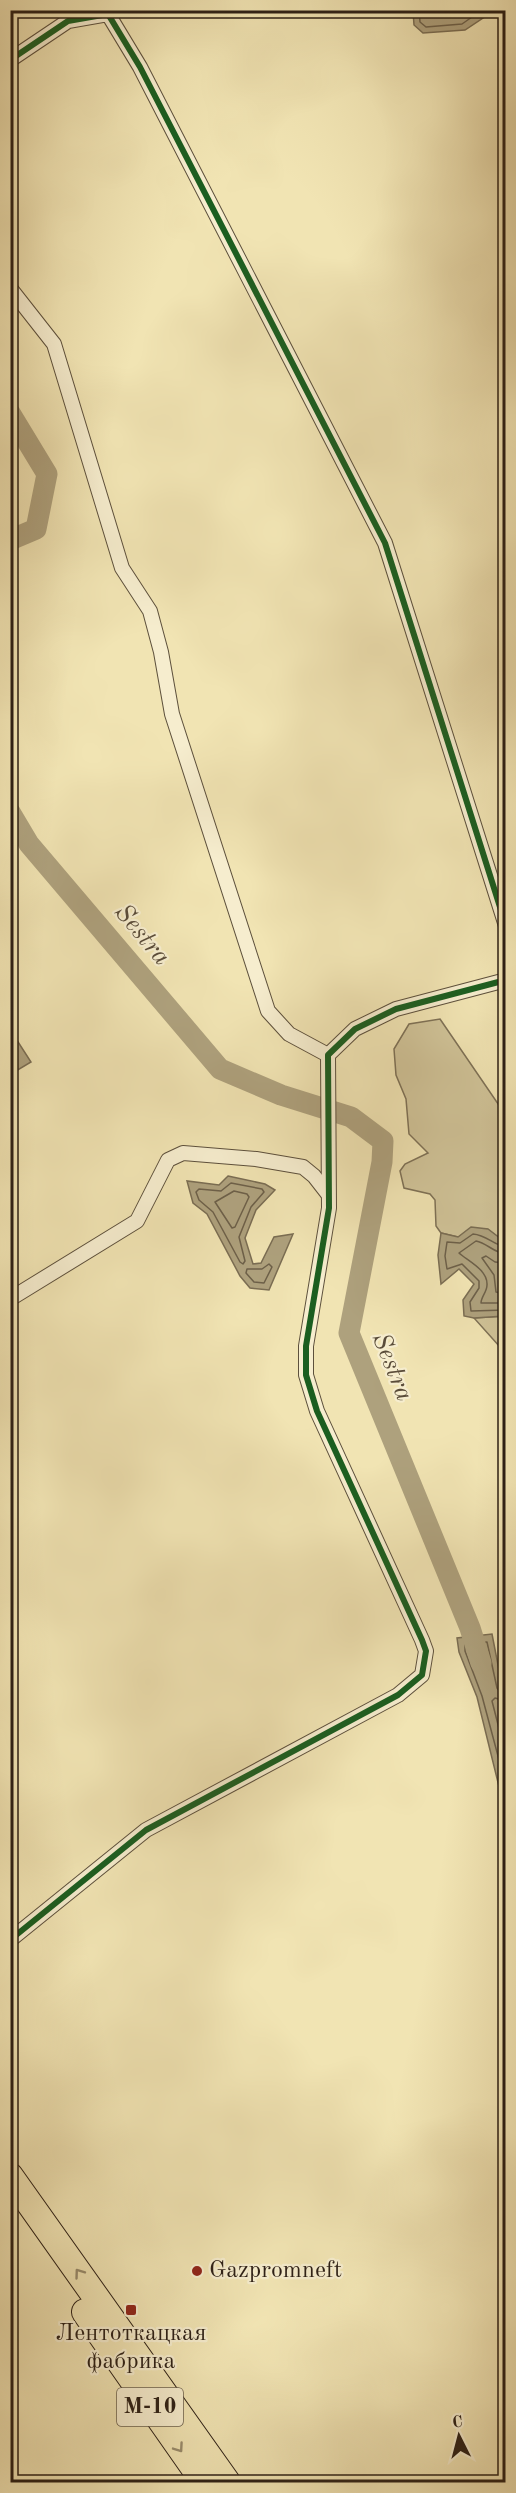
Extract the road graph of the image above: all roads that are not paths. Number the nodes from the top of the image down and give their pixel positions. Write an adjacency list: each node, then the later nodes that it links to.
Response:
1 (111, 12): 2 (street); 4 (street)
2 (10, 60)
3 (10, 288): 6 (street)
4 (506, 926)
5 (506, 980): 6 (street)
6 (328, 1055): 7 (street)
7 (328, 1190): 8 (street); 9 (street)
8 (10, 1299)
9 (10, 1940)
10 (10, 2176): 13 (highway, М-10, one-way to 10)
11 (10, 2207): 12 (highway, М-10, one-way to 12)
12 (204, 2482)
13 (227, 2482)

